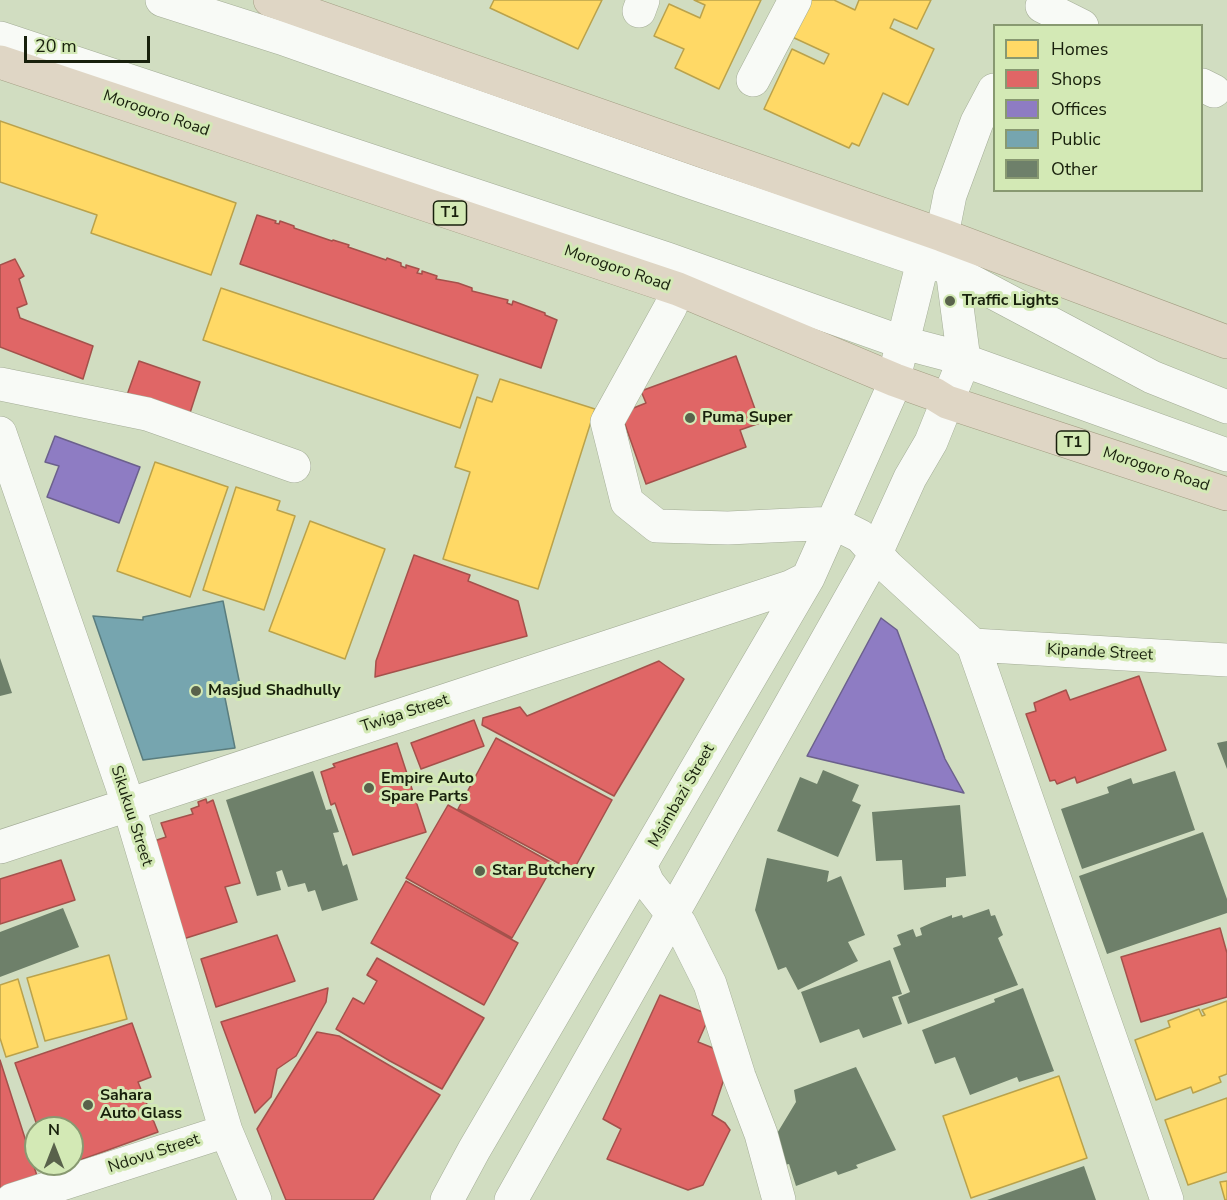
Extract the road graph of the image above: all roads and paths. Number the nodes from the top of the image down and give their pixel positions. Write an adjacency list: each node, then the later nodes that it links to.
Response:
1 (162, 0): 10 (street)
2 (270, 0): 10 (highway)
3 (795, 0): 8 (street)
4 (1039, 10): 5 (street)
5 (1077, 24)
6 (0, 38): 13 (street, Morogoro Road)
7 (0, 62): 11 (highway, Morogoro Road / T1)
8 (753, 80)
9 (993, 92): 10 (street)
10 (939, 255): 12 (highway); 13 (street); 14 (street); 17 (street)
11 (678, 289): 16 (highway, Morogoro Road / T1); 23 (street)
12 (1227, 342)
13 (910, 344): 14 (street, Morogoro Road); 16 (street)
14 (955, 357): 16 (street); 19 (street, Morogoro Road)
15 (0, 384): 20 (street)
16 (920, 390): 21 (highway, Morogoro Road / T1); 23 (street, Msimbazi Street); 23 (street, Msimbazi Street)
17 (1227, 407)
18 (0, 433): 22 (street, Sikukuu Street)
19 (1227, 455)
20 (294, 466)
21 (1227, 494)
22 (10, 495): 27 (street, Sikukuu Street)
23 (854, 535): 24 (street, Msimbazi Street); 25 (street); 29 (street, Msimbazi Street)
24 (808, 578): 27 (street, Twiga Street); 29 (street, Msimbazi Street)
25 (973, 645): 26 (street, Kipande Street); 38 (street)
26 (1227, 660)
27 (129, 806): 28 (street, Twiga Street); 30 (street, Sikukuu Street)
28 (0, 847)
29 (654, 890): 33 (street, Msimbazi Street); 34 (street); 35 (street); 36 (street, Msimbazi Street); 37 (street)
30 (226, 1131): 31 (street, Ndovu Street); 32 (street, Sikukuu Street)
31 (12, 1200)
32 (255, 1200)
33 (447, 1200)
34 (463, 1200)
35 (489, 1200)
36 (510, 1200)
37 (778, 1200)
38 (1167, 1200)

